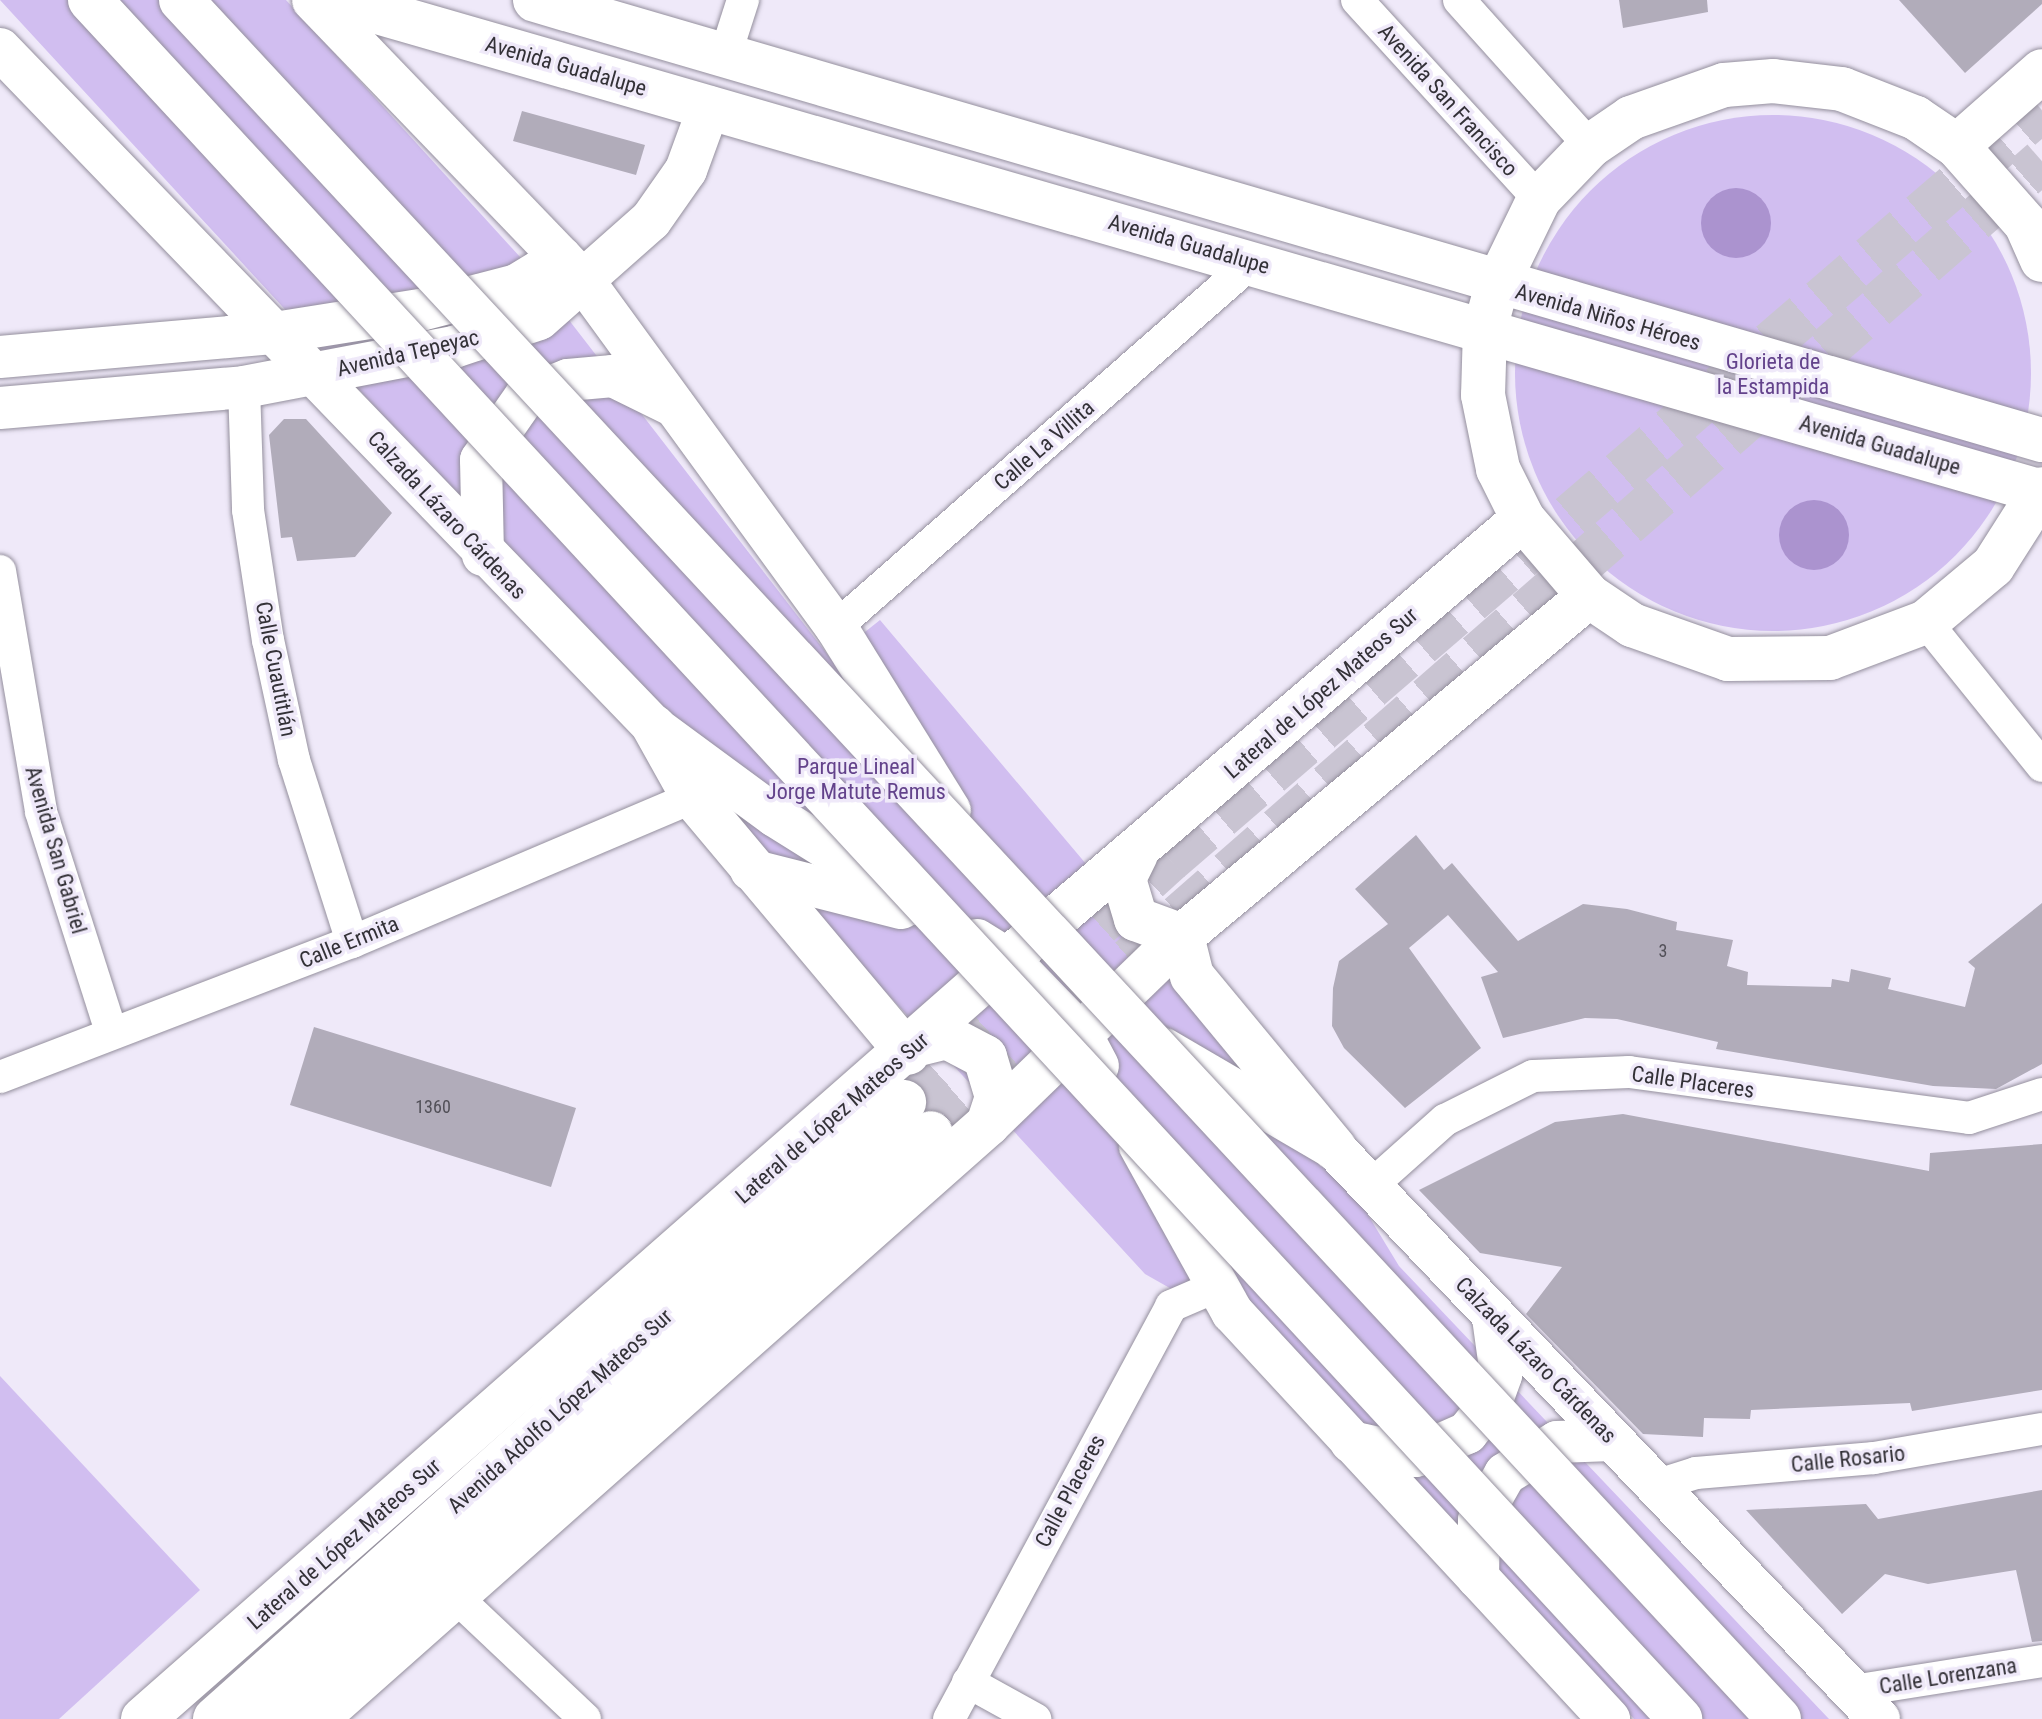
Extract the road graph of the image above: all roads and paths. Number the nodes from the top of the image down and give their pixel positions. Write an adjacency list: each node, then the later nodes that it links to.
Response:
1 (90, 0): 71 (main road, bridge)
2 (181, 0): 72 (main road, bridge)
3 (313, 0): 18 (street, Calzada Lázaro Cárdenas)
4 (336, 0): 12 (main road, Avenida Guadalupe)
5 (535, 0): 9 (main road)
6 (743, 0): 9 (street)
7 (1357, 0): 15 (street, Avenida San Francisco)
8 (1459, 0): 13 (street)
9 (725, 56): 19 (main road)
10 (2, 63): 21 (street, Calzada Lázaro Cárdenas)
11 (2042, 71): 14 (main road)
12 (709, 107): 17 (main road, Avenida Guadalupe); 18 (street, Avenida Tepeyac)
13 (1590, 146): 14 (main road); 15 (main road)
14 (1957, 146): 16 (main road)
15 (1539, 199): 19 (main road)
16 (2037, 231)
17 (1252, 262): 20 (main road, Avenida Guadalupe); 34 (street, Calle La Villita)
18 (573, 271): 21 (street, Avenida Tepeyac); 23 (street, Avenida Tepeyac); 26 (street, Calzada Lázaro Cárdenas)
19 (1497, 285): 20 (main road); 27 (main road, Avenida Niños Héroes)
20 (1485, 329): 28 (main road, Avenida Guadalupe); 29 (main road)
21 (275, 333): 22 (street, Avenida Tepeyac); 23 (street, Calzada Lázaro Cárdenas)
22 (0, 357)
23 (316, 374): 24 (street, Avenida Tepeyac); 30 (street, Calzada Lázaro Cárdenas)
24 (244, 387): 25 (street, Avenida Tepeyac); 42 (street, Calle Cuautitlán)
25 (0, 408)
26 (683, 410): 30 (street); 34 (street, Calzada Lázaro Cárdenas)
27 (2042, 440)
28 (2042, 491): 33 (main road)
29 (1523, 519): 32 (main road); 38 (main road, Lateral de López Mateos Sur)
30 (483, 555): 35 (street, Calzada Lázaro Cárdenas)
31 (0, 571): 45 (street, Avenida San Gabriel)
32 (1589, 596): 33 (main road); 41 (main road)
33 (1926, 622): 36 (street)
34 (836, 627): 43 (street, Calzada Lázaro Cárdenas)
35 (654, 727): 37 (main road); 40 (street, Calzada Lázaro Cárdenas)
36 (2042, 766)
37 (693, 797): 39 (main road); 42 (street, Calle Ermita)
38 (1136, 854): 41 (main road); 43 (main road, Lateral de López Mateos Sur)
39 (751, 870): 40 (street); 46 (main road)
40 (940, 918): 43 (street, Calzada Lázaro Cárdenas)
41 (1182, 936): 44 (main road); 50 (main road)
42 (352, 942): 45 (street, Calle Ermita)
43 (1020, 950): 44 (street, Calzada Lázaro Cárdenas); 46 (main road, Lateral de López Mateos Sur)
44 (1092, 1024): 49 (main road); 50 (street, Calzada Lázaro Cárdenas); 52 (street, Calzada Lázaro Cárdenas)
45 (111, 1031): 47 (street, Calle Ermita)
46 (914, 1048): 49 (main road); 63 (main road, Lateral de López Mateos Sur)
47 (0, 1077)
48 (2042, 1094): 51 (street, Calle Placeres)
49 (988, 1124): 59 (main road)
50 (1335, 1149): 51 (street, Calzada Lázaro Cárdenas)
51 (1372, 1185): 53 (street, Calzada Lázaro Cárdenas)
52 (1215, 1287): 56 (street, Calzada Lázaro Cárdenas); 61 (street, Calle Placeres)
53 (1493, 1317): 55 (street, Calzada Lázaro Cárdenas); 56 (street)
54 (2042, 1429): 57 (street, Calle Rosario)
55 (1612, 1440): 57 (street, Calzada Lázaro Cárdenas); 58 (street)
56 (1351, 1442): 58 (street, Calzada Lázaro Cárdenas)
57 (1655, 1486): 62 (street, Calzada Lázaro Cárdenas)
58 (1478, 1578): 70 (street, Calzada Lázaro Cárdenas)
59 (455, 1596): 66 (main road); 67 (street)
60 (2042, 1661): 62 (street, Calle Lorenzana)
61 (968, 1682): 68 (street, Calle Placeres); 69 (street)
62 (1866, 1705)
63 (143, 1719)
64 (215, 1719): 65 (main road, Avenida Adolfo López Mateos Sur)
65 (262, 1719)
66 (316, 1719)
67 (585, 1719)
68 (949, 1719)
69 (1035, 1719)
70 (1609, 1719)
71 (1680, 1719)
72 (1779, 1719)

